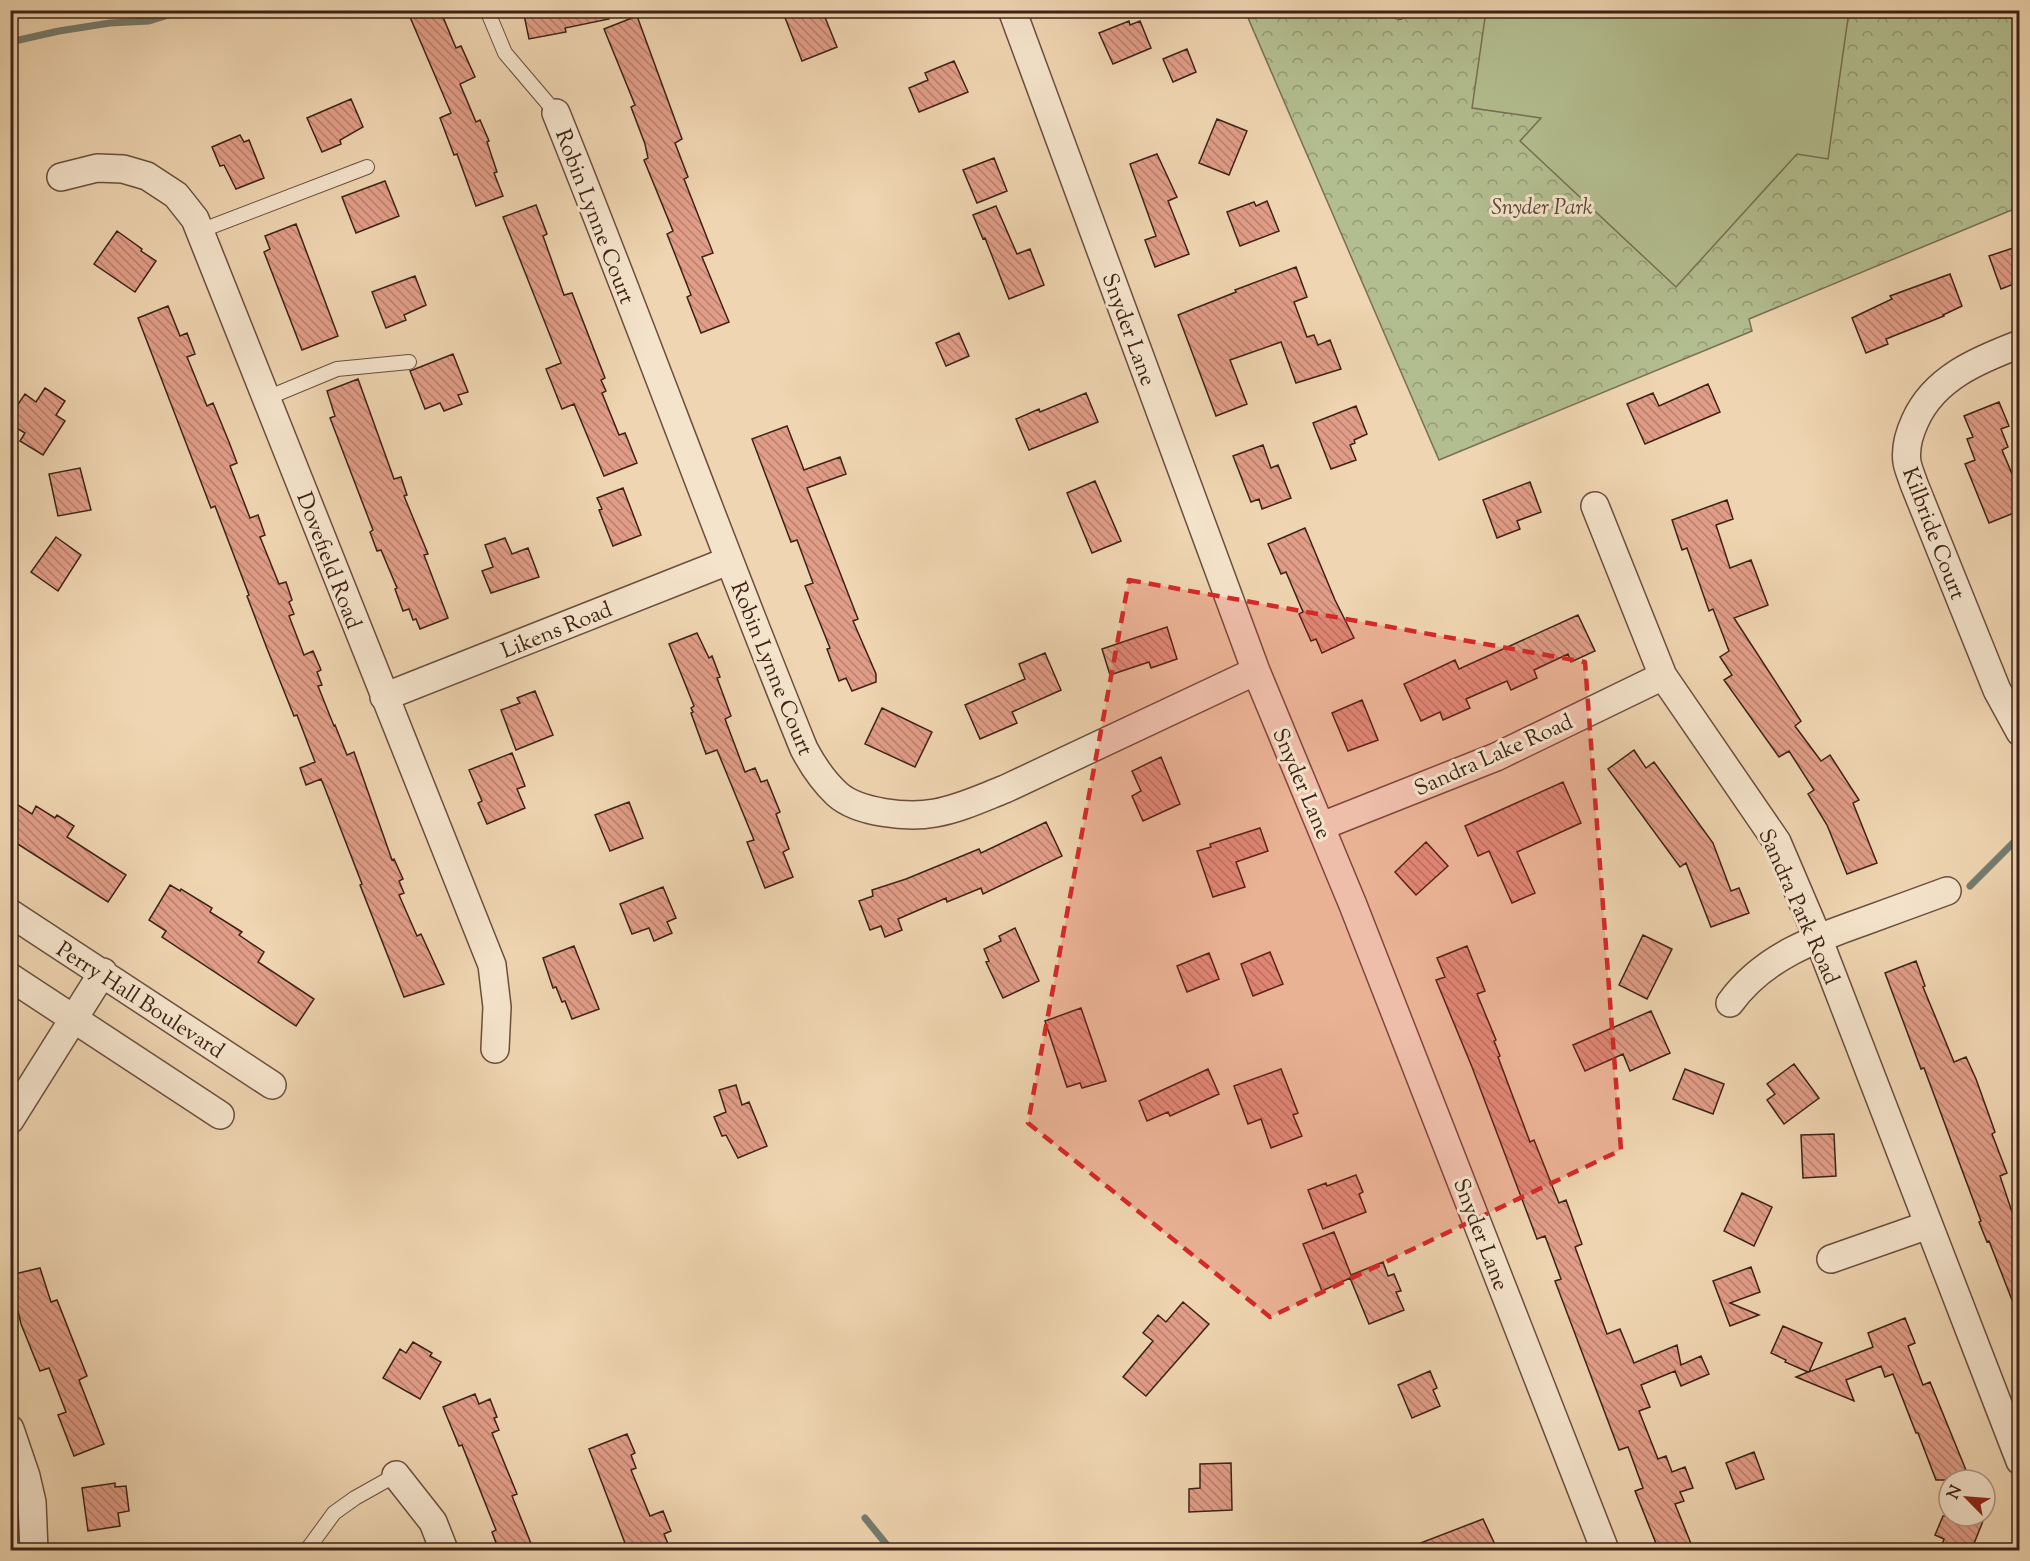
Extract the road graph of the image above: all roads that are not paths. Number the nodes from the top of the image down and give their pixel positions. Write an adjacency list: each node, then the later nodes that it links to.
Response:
1 (487, 10): 3 (lane)
2 (1012, 10): 12 (street, Snyder Lane)
3 (556, 113): 11 (street, Robin Lynne Court)
4 (367, 167): 6 (lane)
5 (61, 177): 6 (street, Dovefield Road)
6 (200, 231): 9 (street, Dovefield Road)
7 (2019, 344): 15 (street, Kilbride Court)
8 (409, 362): 9 (lane)
9 (267, 398): 14 (street, Dovefield Road)
10 (1595, 506): 13 (street, Sandra Park Road)
11 (728, 561): 12 (street, Robin Lynne Court); 14 (street, Likens Road)
12 (1257, 671): 16 (street, Snyder Lane)
13 (1663, 676): 16 (street, Sandra Lake Road); 19 (street, Sandra Park Road)
14 (384, 697): 24 (street, Dovefield Road)
15 (2019, 732)
16 (1322, 826): 36 (street, Snyder Lane)
17 (1947, 891): 19 (street)
18 (10, 913): 20 (street, Perry Hall Boulevard)
19 (1818, 938): 22 (street); 28 (street, Sandra Park Road)
20 (103, 972): 23 (street); 25 (street, Perry Hall Boulevard)
21 (10, 977): 23 (street)
22 (1730, 1003)
23 (74, 1018): 26 (street); 27 (street)
24 (495, 1048)
25 (272, 1085)
26 (220, 1115)
27 (10, 1120)
28 (1928, 1225): 29 (street); 31 (street, Sandra Park Road)
29 (1831, 1259)
30 (10, 1429): 33 (street)
31 (2019, 1461)
32 (396, 1475): 34 (lane); 35 (street)
33 (34, 1551)
34 (307, 1551)
35 (444, 1551)
36 (1605, 1551)

